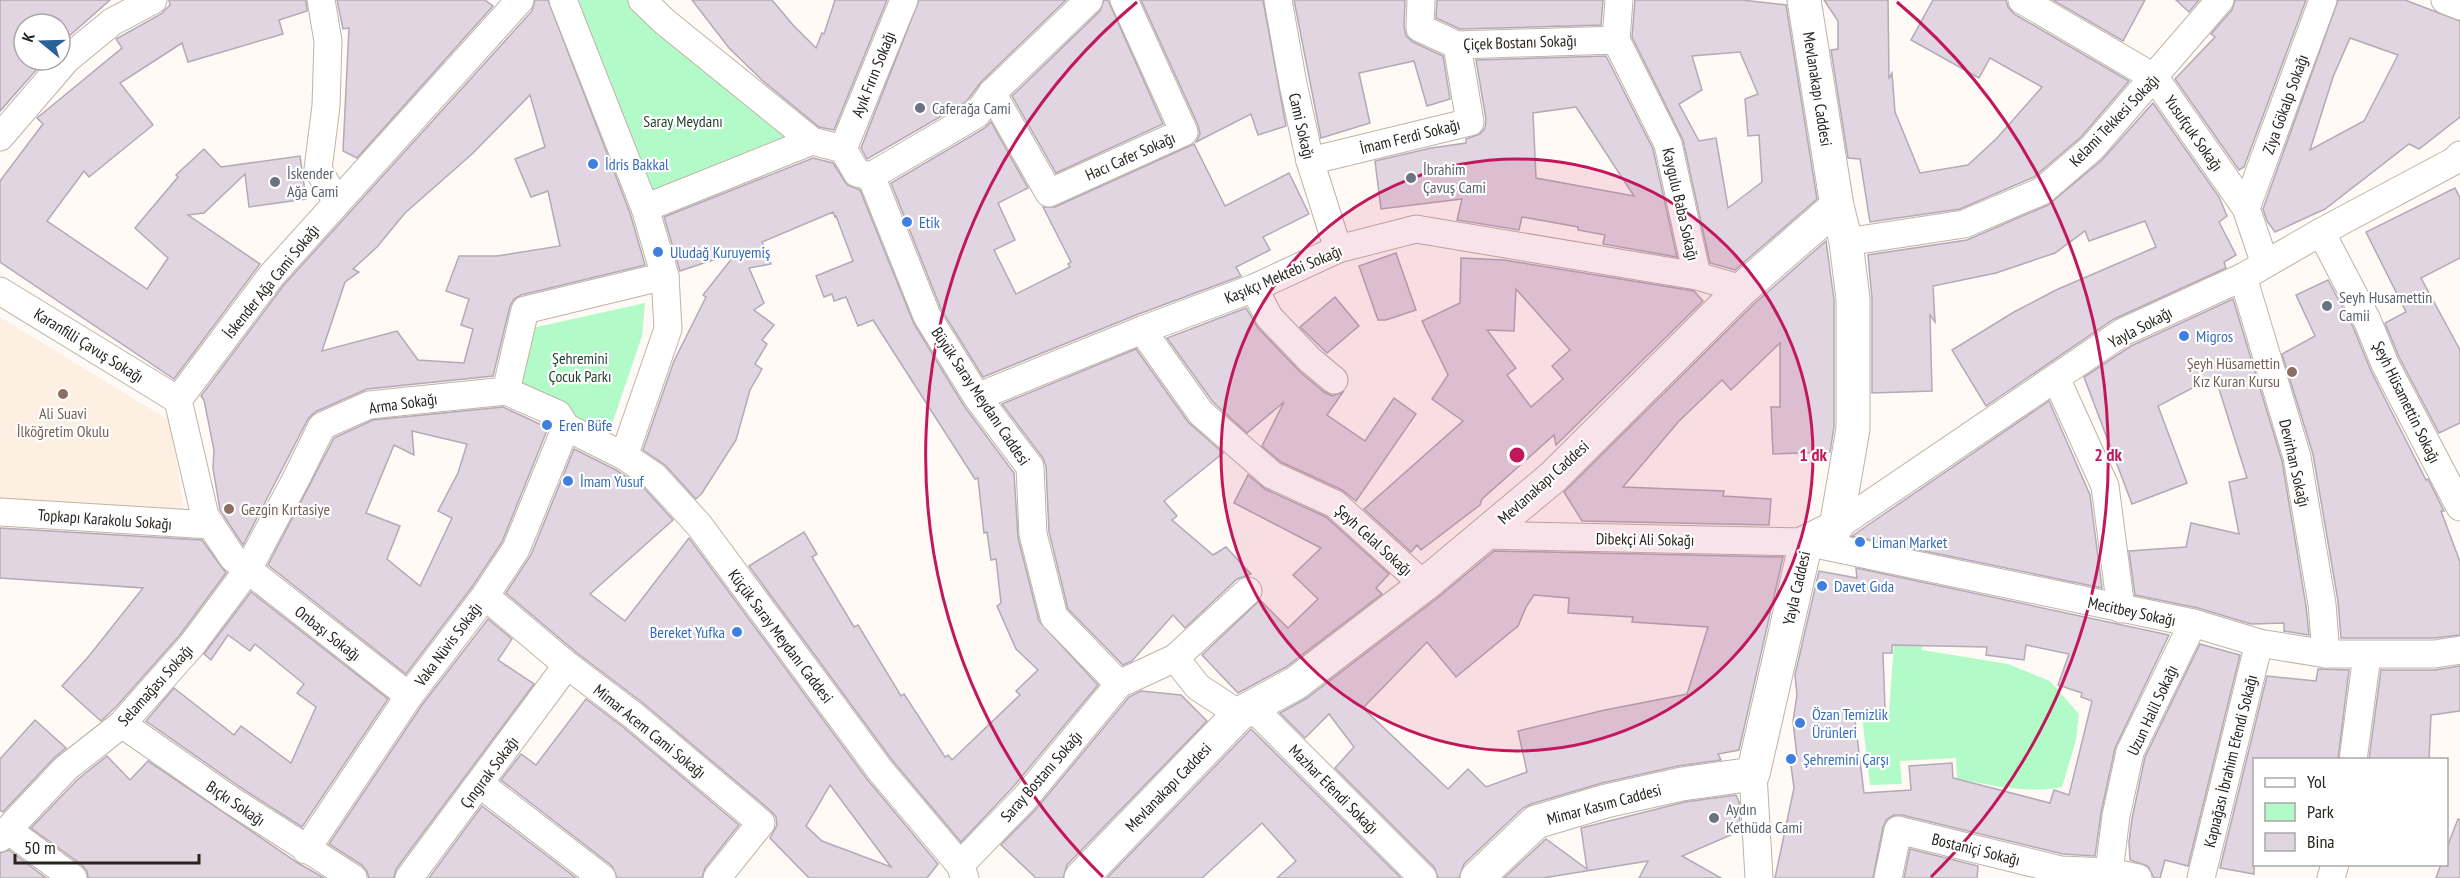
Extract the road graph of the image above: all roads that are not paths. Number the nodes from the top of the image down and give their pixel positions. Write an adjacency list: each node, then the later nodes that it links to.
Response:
1 (153, 0): 22 (street)
2 (321, 0): 28 (street)
3 (520, 0): 28 (street, İskender Ağa Cami Sokağı)
4 (563, 0): 30 (street)
5 (642, 0): 23 (street)
6 (904, 0): 24 (street, Ayık Fırın Sokağı)
7 (1089, 0): 21 (street)
8 (1124, 0): 21 (street, Hacı Cafer Sokağı)
9 (1278, 0): 25 (street, Cami Sokağı)
10 (1421, 0): 19 (street, Çiçek Bostanı Sokağı)
11 (1618, 0): 18 (street, Kaygulu Baba Sokağı)
12 (1804, 0): 29 (street, Mevlanakapı Caddesi)
13 (2022, 0): 20 (street, Yusufçuk Sokağı)
14 (2220, 0): 20 (street, Kelami Tekkesi Sokağı)
15 (2323, 0): 31 (street, Ziya Gökalp Sokağı)
16 (2445, 0): 17 (street)
17 (2460, 6)
18 (1616, 40): 19 (street, Çiçek Bostanı Sokağı); 37 (street, Kaygulu Baba Sokağı)
19 (1457, 45): 25 (street, İmam Ferdi Sokağı)
20 (2155, 78): 31 (street, Yusufçuk Sokağı); 33 (street, Kelami Tekkesi Sokağı)
21 (992, 93): 27 (street)
22 (0, 137)
23 (812, 141): 24 (street); 30 (street)
24 (843, 149): 27 (street)
25 (1310, 161): 34 (street, Cami Sokağı)
26 (2458, 161): 32 (street, Yayla Sokağı)
27 (871, 176): 45 (street, Büyük Saray Meydanı Caddesi)
28 (336, 201): 46 (street, İskender Ağa Cami Sokağı)
29 (1837, 206): 33 (street); 39 (street, Mevlanakapı Caddesi)
30 (645, 208): 36 (street)
31 (2246, 208): 35 (street, Yusufçuk Sokağı)
32 (2321, 232): 35 (street, Yayla Sokağı); 49 (street, Şeyh Hüsamettin Sokağı)
33 (1846, 242): 52 (street)
34 (1338, 249): 37 (street, Kaşıkçı Mektebi Sokağı); 38 (street, Kaşıkçı Mektebi Sokağı)
35 (2254, 270): 42 (street, Yayla Sokağı); 63 (street, Devirhan Sokağı)
36 (665, 276): 44 (street); 48 (street)
37 (1698, 276): 39 (street, Kaşıkçı Mektebi Sokağı)
38 (1254, 288): 41 (street, Kaşıkçı Mektebi Sokağı); 43 (street)
39 (1742, 289): 53 (street, Mevlanakapı Caddesi)
40 (0, 291): 46 (street, Karanfilli Çavuş Sokağı)
41 (1142, 330): 45 (street, Kaşıkçı Mektebi Sokağı); 56 (street, Şeyh Celal Sokağı)
42 (2056, 378): 52 (street, Yayla Sokağı); 59 (street)
43 (1334, 380)
44 (506, 391): 47 (street, Arma Sokağı); 55 (street, Arma Sokağı)
45 (977, 397): 67 (street, Büyük Saray Meydanı Caddesi)
46 (178, 400): 51 (street)
47 (566, 426): 48 (street, Küçük Saray Meydanı Caddesi); 58 (street, Vaka Nüvis Sokağı)
48 (624, 456): 76 (street, Küçük Saray Meydanı Caddesi)
49 (2460, 507)
50 (0, 512): 51 (street, Topkapı Karakolu Sokağı)
51 (211, 525): 55 (street)
52 (1836, 527): 54 (street, Yayla Caddesi)
53 (1483, 535): 54 (street, Dibekçi Ali Sokağı); 56 (street, Mevlanakapı Caddesi)
54 (1806, 542): 59 (street, Meсitbey Sokağı); 72 (street, Yayla Caddesi)
55 (247, 571): 68 (street, Onbaşı Sokağı); 70 (street, Selamağası Sokağı)
56 (1424, 585): 69 (street, Mevlanakapı Caddesi)
57 (1248, 591): 65 (street)
58 (485, 596): 66 (street, Mimar Acem Cami Sokağı); 68 (street, Vaka Nüvis Sokağı)
59 (2121, 609): 60 (street, Meсitbey Sokağı)
60 (2193, 623): 61 (street, Meсitbey Sokağı); 77 (street, Uzun Halil Sokağı)
61 (2259, 643): 63 (street, Meсitbey Sokağı); 89 (street, Kapıağası İbrahim Efendi Sokağı)
62 (2460, 650): 64 (street, Meсitbey Sokağı)
63 (2326, 654): 64 (street, Meсitbey Sokağı)
64 (2367, 655): 71 (street)
65 (1175, 658): 67 (street); 69 (street)
66 (567, 665): 73 (street, Çıngırak Sokağı); 82 (street, Mimar Acem Cami Sokağı)
67 (1119, 684): 76 (street, Saray Bostanı Sokağı)
68 (409, 696): 75 (street, Vaka Nüvis Sokağı)
69 (1239, 714): 83 (street, Mevlanakapı Caddesi); 84 (street, Mazhar Efendi Sokağı)
70 (122, 724): 74 (street, Selamağası Sokağı); 75 (street, Bıçkı Sokağı)
71 (2353, 758)
72 (1753, 774): 85 (street, Mimar Kasım Caddesi); 86 (street, Yayla Caddesi)
73 (480, 784): 80 (street, Çıngırak Sokağı); 81 (street)
74 (4, 834): 78 (street)
75 (306, 850): 79 (street, Bıçkı Sokağı)
76 (963, 872)
77 (2109, 872): 87 (street, Bostaniçi Sokağı); 88 (street, Bostaniçi Sokağı)
78 (73, 878)
79 (353, 878)
80 (409, 878)
81 (602, 878)
82 (717, 878)
83 (1082, 878)
84 (1423, 878)
85 (1477, 878)
86 (1759, 878)
87 (1888, 878)
88 (2138, 878)
89 (2201, 878)

